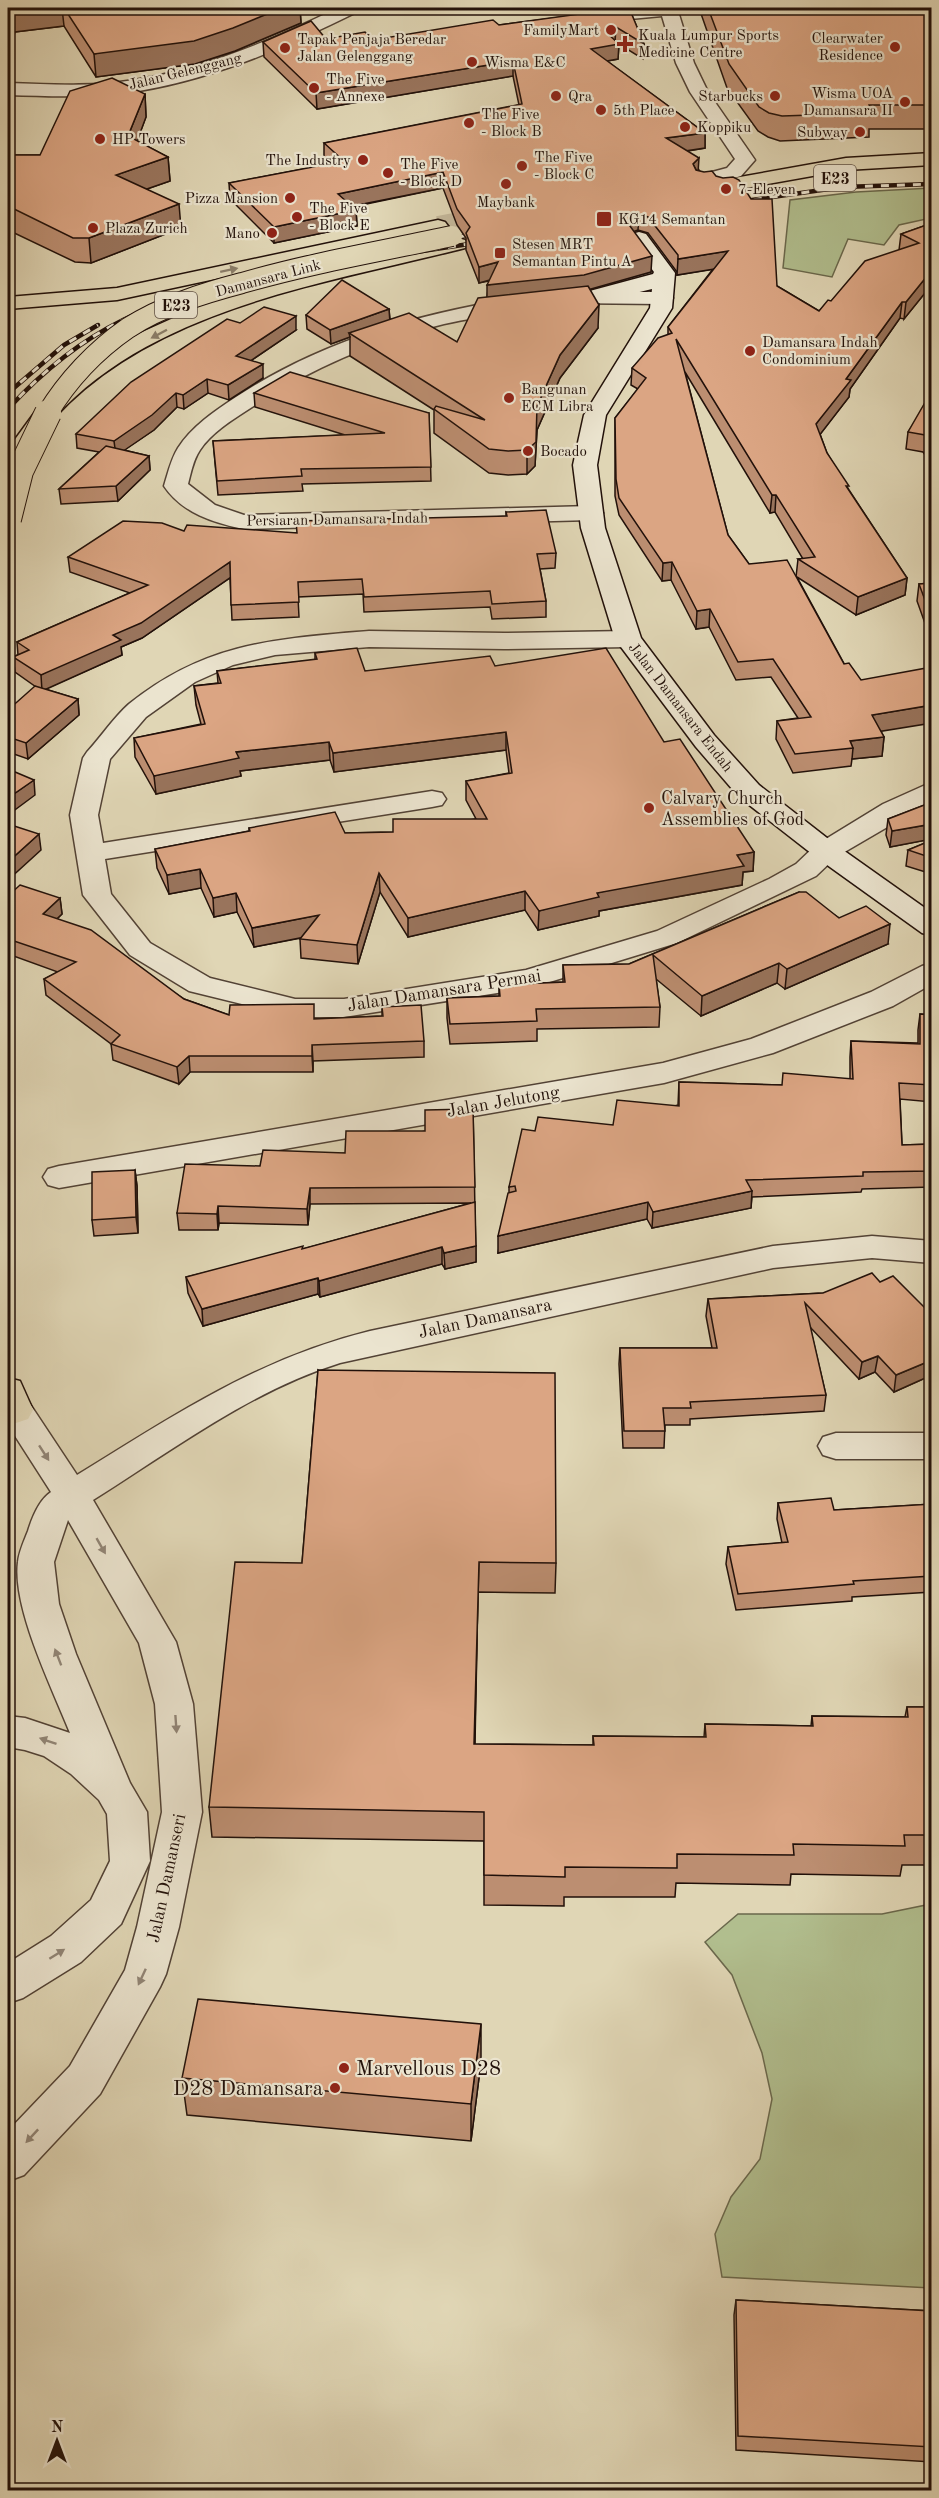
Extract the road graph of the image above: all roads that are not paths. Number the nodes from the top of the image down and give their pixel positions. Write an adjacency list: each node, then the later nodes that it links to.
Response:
1 (351, 8): 4 (street, Jalan Gelenggang)
2 (669, 9): 3 (street); 7 (street)
3 (567, 20)
4 (8, 89)
5 (932, 159): 7 (highway, E23)
6 (932, 170): 7 (highway, E23)
7 (722, 187)
8 (449, 235): 11 (highway, E23, one-way to 8); 12 (highway, Damansara Link / E23); 18 (highway, Damansara Link / E23, bridge)
9 (639, 238): 10 (street)
10 (663, 279): 17 (street, Jalan Damansara Endah); 17 (street, Persiaran Damansara Indah)
11 (171, 282): 13 (highway); 14 (highway, E23)
12 (291, 283): 15 (highway); 16 (highway, Damansara Link / E23, one-way to 16)
13 (8, 288)
14 (8, 303)
15 (8, 319)
16 (8, 464)
17 (591, 513): 19 (street, Jalan Damansara Endah)
18 (8, 519)
19 (628, 639): 22 (street, Jalan Damansara Endah); 23 (street, Jalan Damansara Permai)
20 (932, 790): 22 (street, Jalan Damansara Permai)
21 (432, 800): 23 (street)
22 (826, 851): 23 (street, Jalan Damansara Permai); 24 (street, Jalan Damansara Endah)
23 (91, 853)
24 (932, 927)
25 (932, 972): 26 (street, Jalan Jelutong)
26 (59, 1177)
27 (932, 1252): 31 (street, Jalan Damansara)
28 (12, 1400): 31 (street, Jalan Damanseri, one-way to 31)
29 (836, 1446): 30 (street)
30 (932, 1446)
31 (72, 1496): 33 (street, Jalan Damansara, one-way to 31); 35 (street, Jalan Damanseri, one-way to 35)
32 (8, 1731): 33 (street, one-way to 32)
33 (113, 1789): 34 (street, one-way to 33)
34 (8, 1985)
35 (8, 2161)

